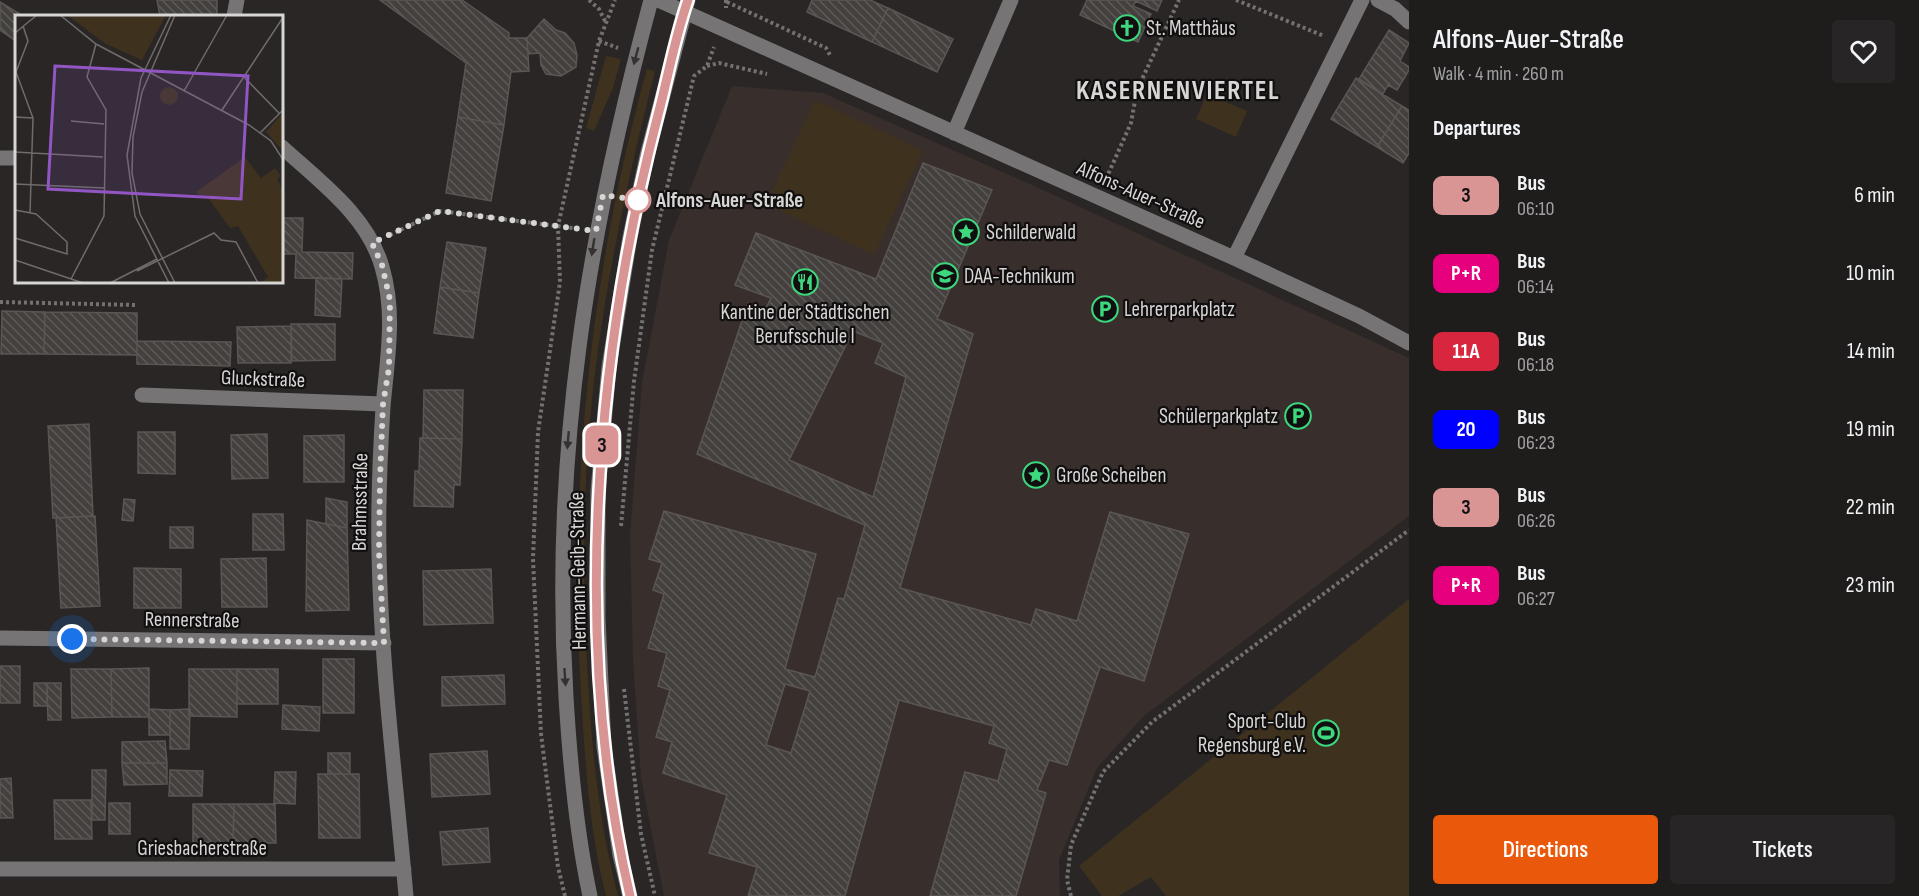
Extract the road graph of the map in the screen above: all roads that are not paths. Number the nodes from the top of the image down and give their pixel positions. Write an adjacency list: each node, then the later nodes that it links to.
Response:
1 (237, 0): 8 (street)
2 (651, 0): 21 (street, Hermann-Geib-Straße, one-way to 21)
3 (658, 0): 7 (street, Alfons-Auer-Straße)
4 (1011, 0): 10 (street)
5 (1362, 0): 12 (street)
6 (1378, 0): 9 (street)
7 (686, 6): 10 (street, Alfons-Auer-Straße); 22 (street, Hermann-Geib-Straße)
8 (234, 15)
9 (1409, 22)
10 (954, 133): 12 (street, Alfons-Auer-Straße)
11 (284, 149): 15 (street, Brahmsstraße)
12 (1234, 258): 13 (street, Alfons-Auer-Straße)
13 (1409, 344)
14 (142, 395): 15 (street, Gluckstraße)
15 (383, 404): 17 (street, Brahmsstraße)
16 (0, 638): 17 (street, Rennerstraße)
17 (384, 643): 18 (street, Brahmsstraße)
18 (404, 868): 19 (street, Griesbacherstraße); 20 (street, Brahmsstraße)
19 (0, 869)
20 (406, 896)
21 (590, 896)
22 (630, 896)

